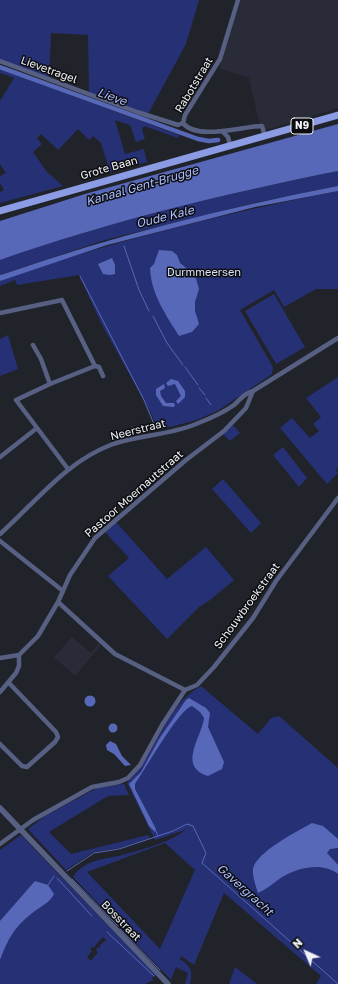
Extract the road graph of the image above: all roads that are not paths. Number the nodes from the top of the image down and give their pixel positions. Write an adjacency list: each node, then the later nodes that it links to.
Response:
1 (238, 0): 4 (street, Rabotstraat)
2 (0, 62): 4 (street, Lievetragel)
3 (338, 115): 6 (main road, N9)
4 (184, 123): 5 (street, Rabotstraat)
5 (223, 132): 6 (street, Rabotstraat); 7 (street)
6 (266, 136): 7 (main road, N9)
7 (227, 146): 8 (main road, Grote Baan / N9)
8 (0, 211)
9 (0, 313): 12 (street)
10 (338, 338): 15 (street, Neerstraat)
11 (33, 345): 14 (street)
12 (95, 366): 13 (street); 14 (street)
13 (103, 376)
14 (50, 384): 17 (street)
15 (248, 396): 16 (street, Neerstraat); 16 (street, Neerstraat)
16 (243, 402): 19 (street, Neerstraat); 23 (street, Pastoor Moernautstraat)
17 (37, 428): 18 (street); 19 (street)
18 (0, 457)
19 (68, 469): 21 (street, Neerstraat)
20 (338, 498): 28 (street, Schouwbroekstraat)
21 (0, 534)
22 (0, 541): 23 (street)
23 (63, 591): 24 (street, Pastoor Moernautstraat)
24 (58, 602): 25 (street, Pastoor Moernautstraat); 28 (street)
25 (19, 655): 26 (street); 27 (street)
26 (0, 658)
27 (9, 683): 29 (street); 30 (street)
28 (185, 690): 32 (street, Schouwbroekstraat)
29 (0, 692)
30 (0, 744)
31 (0, 808): 32 (street, Bosstraat)
32 (21, 830): 33 (street, Schouwbroekstraat); 34 (street, Bosstraat)
33 (0, 844)
34 (168, 984)

